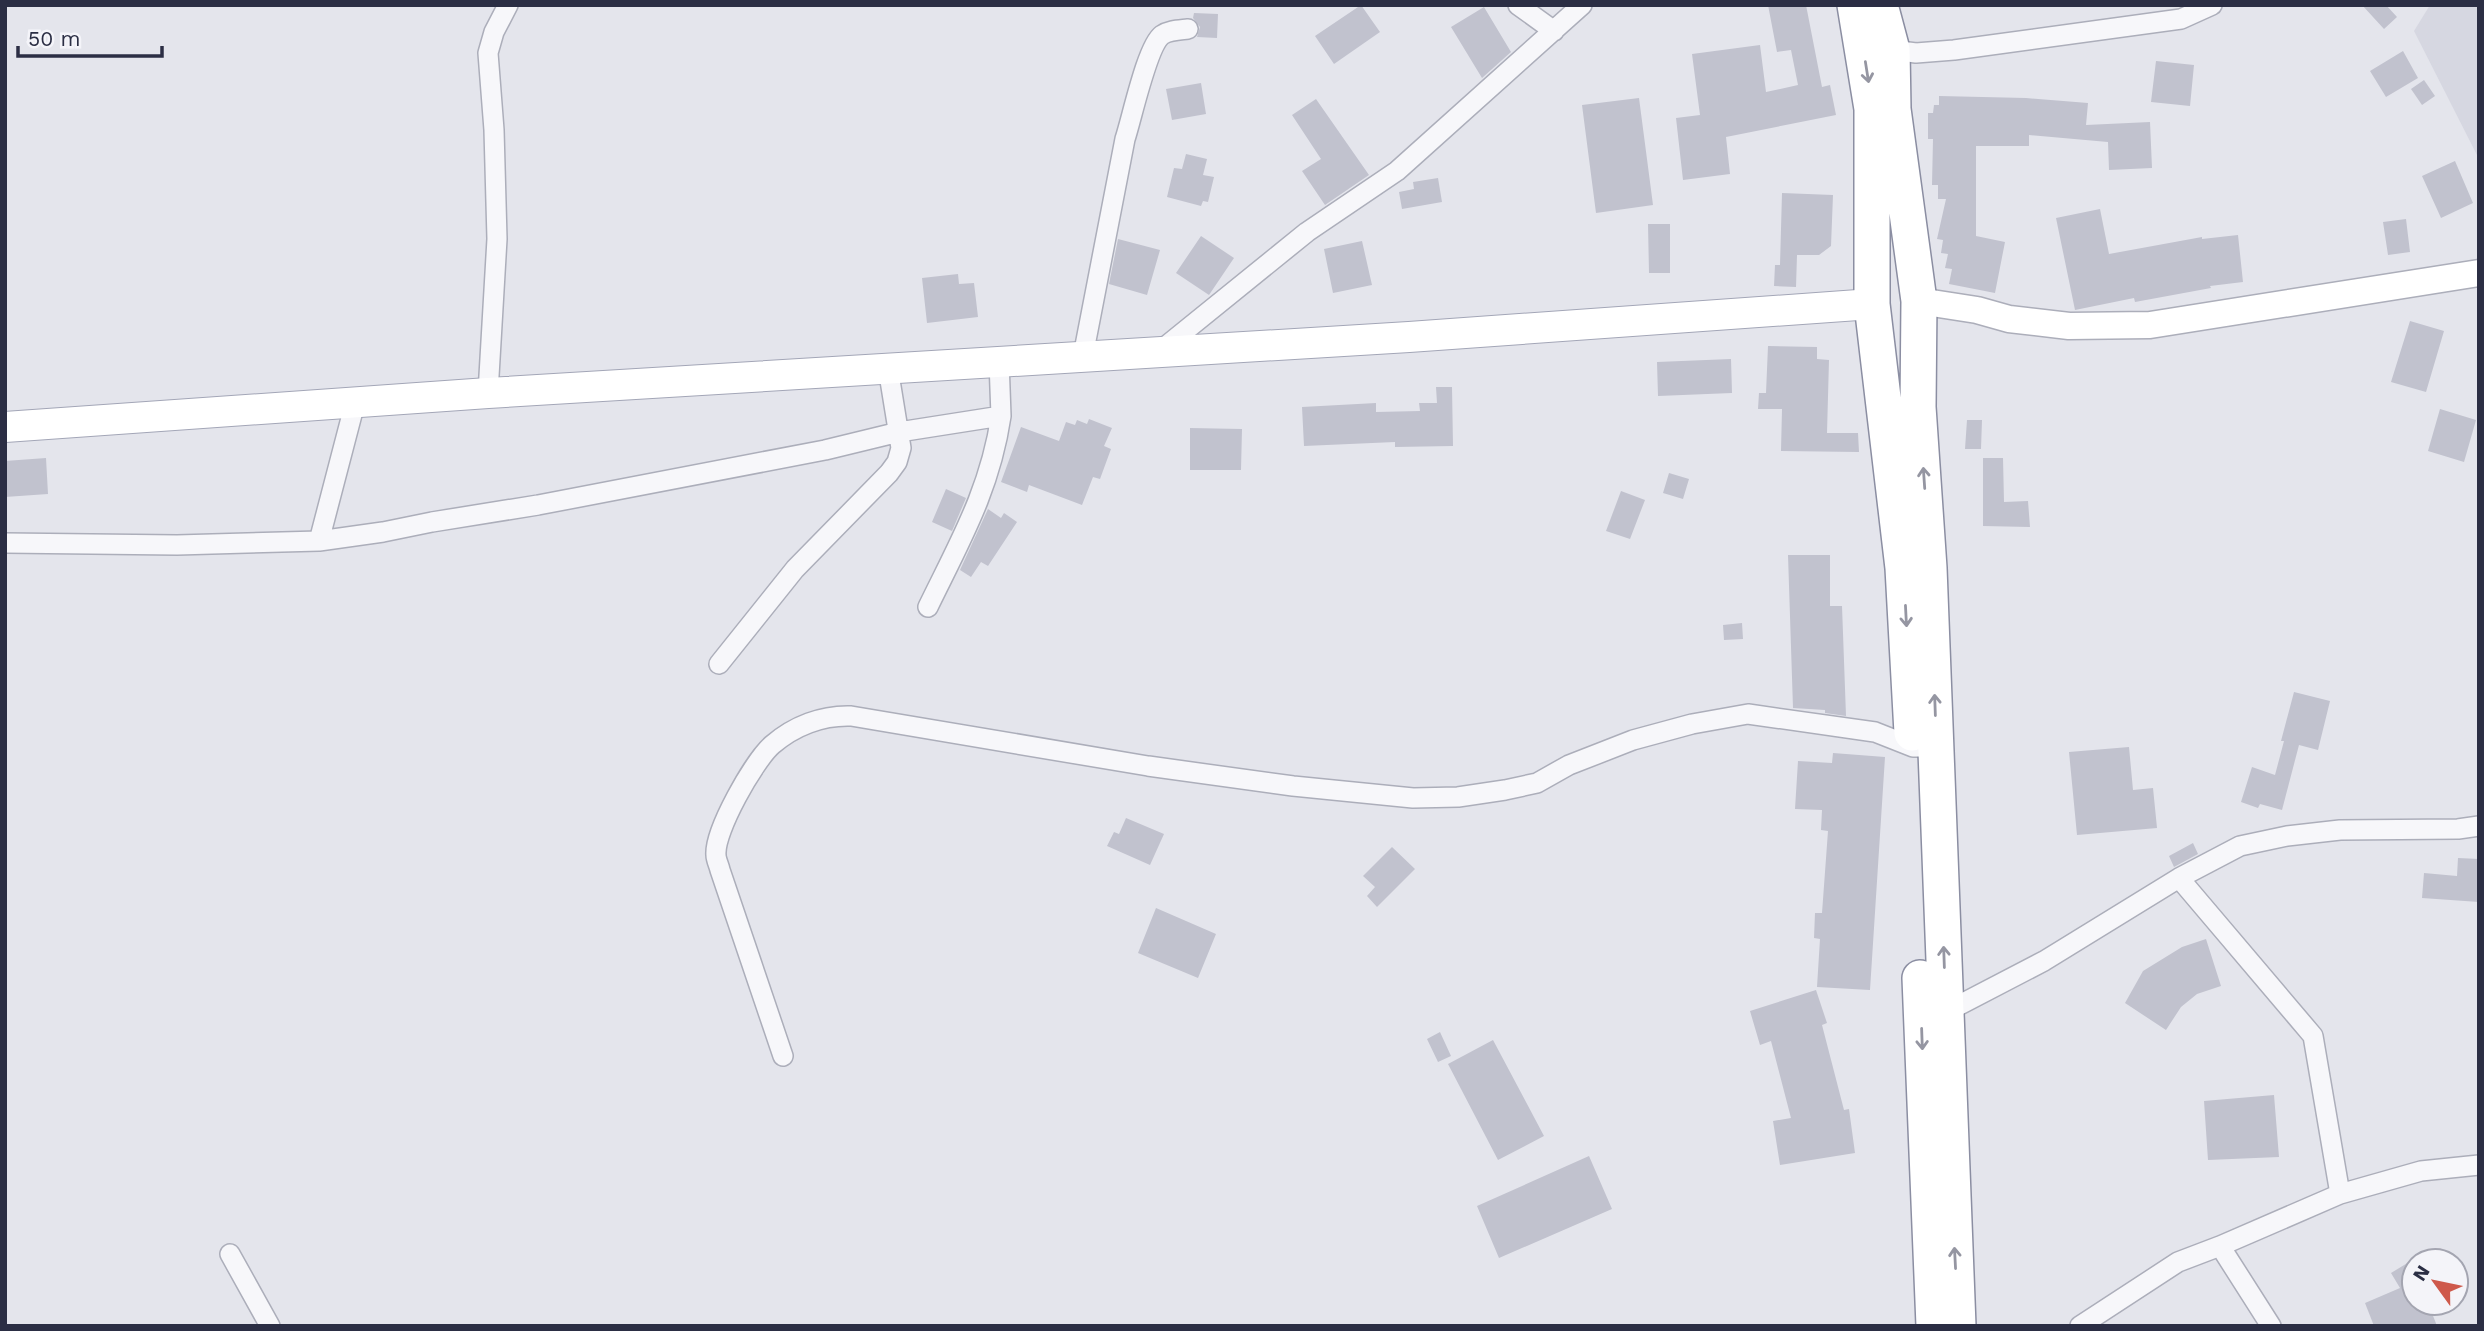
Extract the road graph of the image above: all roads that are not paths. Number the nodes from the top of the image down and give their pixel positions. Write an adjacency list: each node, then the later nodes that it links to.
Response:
1 (508, 5): 22 (street)
2 (1518, 5): 8 (street)
3 (1582, 5): 8 (street)
4 (1855, 5): 10 (highway, one-way to 10)
5 (1880, 5): 9 (highway)
6 (2213, 5): 9 (street)
7 (1188, 29): 17 (street)
8 (1554, 31): 16 (street)
9 (1892, 50): 10 (highway)
10 (1883, 109): 11 (highway); 12 (highway)
11 (1913, 252): 12 (highway); 14 (highway)
12 (1871, 254): 15 (highway)
13 (2479, 273): 14 (street)
14 (1919, 301): 19 (highway)
15 (1871, 304): 16 (main road); 20 (highway)
16 (1160, 351): 17 (main road)
17 (1083, 356): 18 (main road)
18 (999, 361): 21 (main road); 24 (street)
19 (1919, 364): 20 (highway); 29 (highway, one-way to 19)
20 (1879, 365): 29 (highway)
21 (888, 368): 22 (main road); 26 (street)
22 (488, 393): 23 (main road)
23 (355, 403): 25 (main road); 27 (street)
24 (1001, 416): 26 (street); 30 (street)
25 (5, 426)
26 (899, 432): 27 (street); 31 (street)
27 (320, 541): 28 (street)
28 (5, 543)
29 (1916, 568): 32 (highway)
30 (928, 607)
31 (719, 664)
32 (1925, 746): 35 (highway, one-way to 32); 36 (street); 42 (highway, one-way to 42)
33 (2479, 826): 34 (street)
34 (2179, 878): 35 (street); 38 (street)
35 (1946, 1012): 43 (highway, one-way to 35)
36 (783, 1056)
37 (2479, 1164): 38 (street)
38 (2340, 1194): 39 (street)
39 (2220, 1246): 44 (street); 45 (street)
40 (230, 1254): 41 (street)
41 (270, 1326)
42 (1934, 1326)
43 (1958, 1326)
44 (2080, 1326)
45 (2270, 1326)

